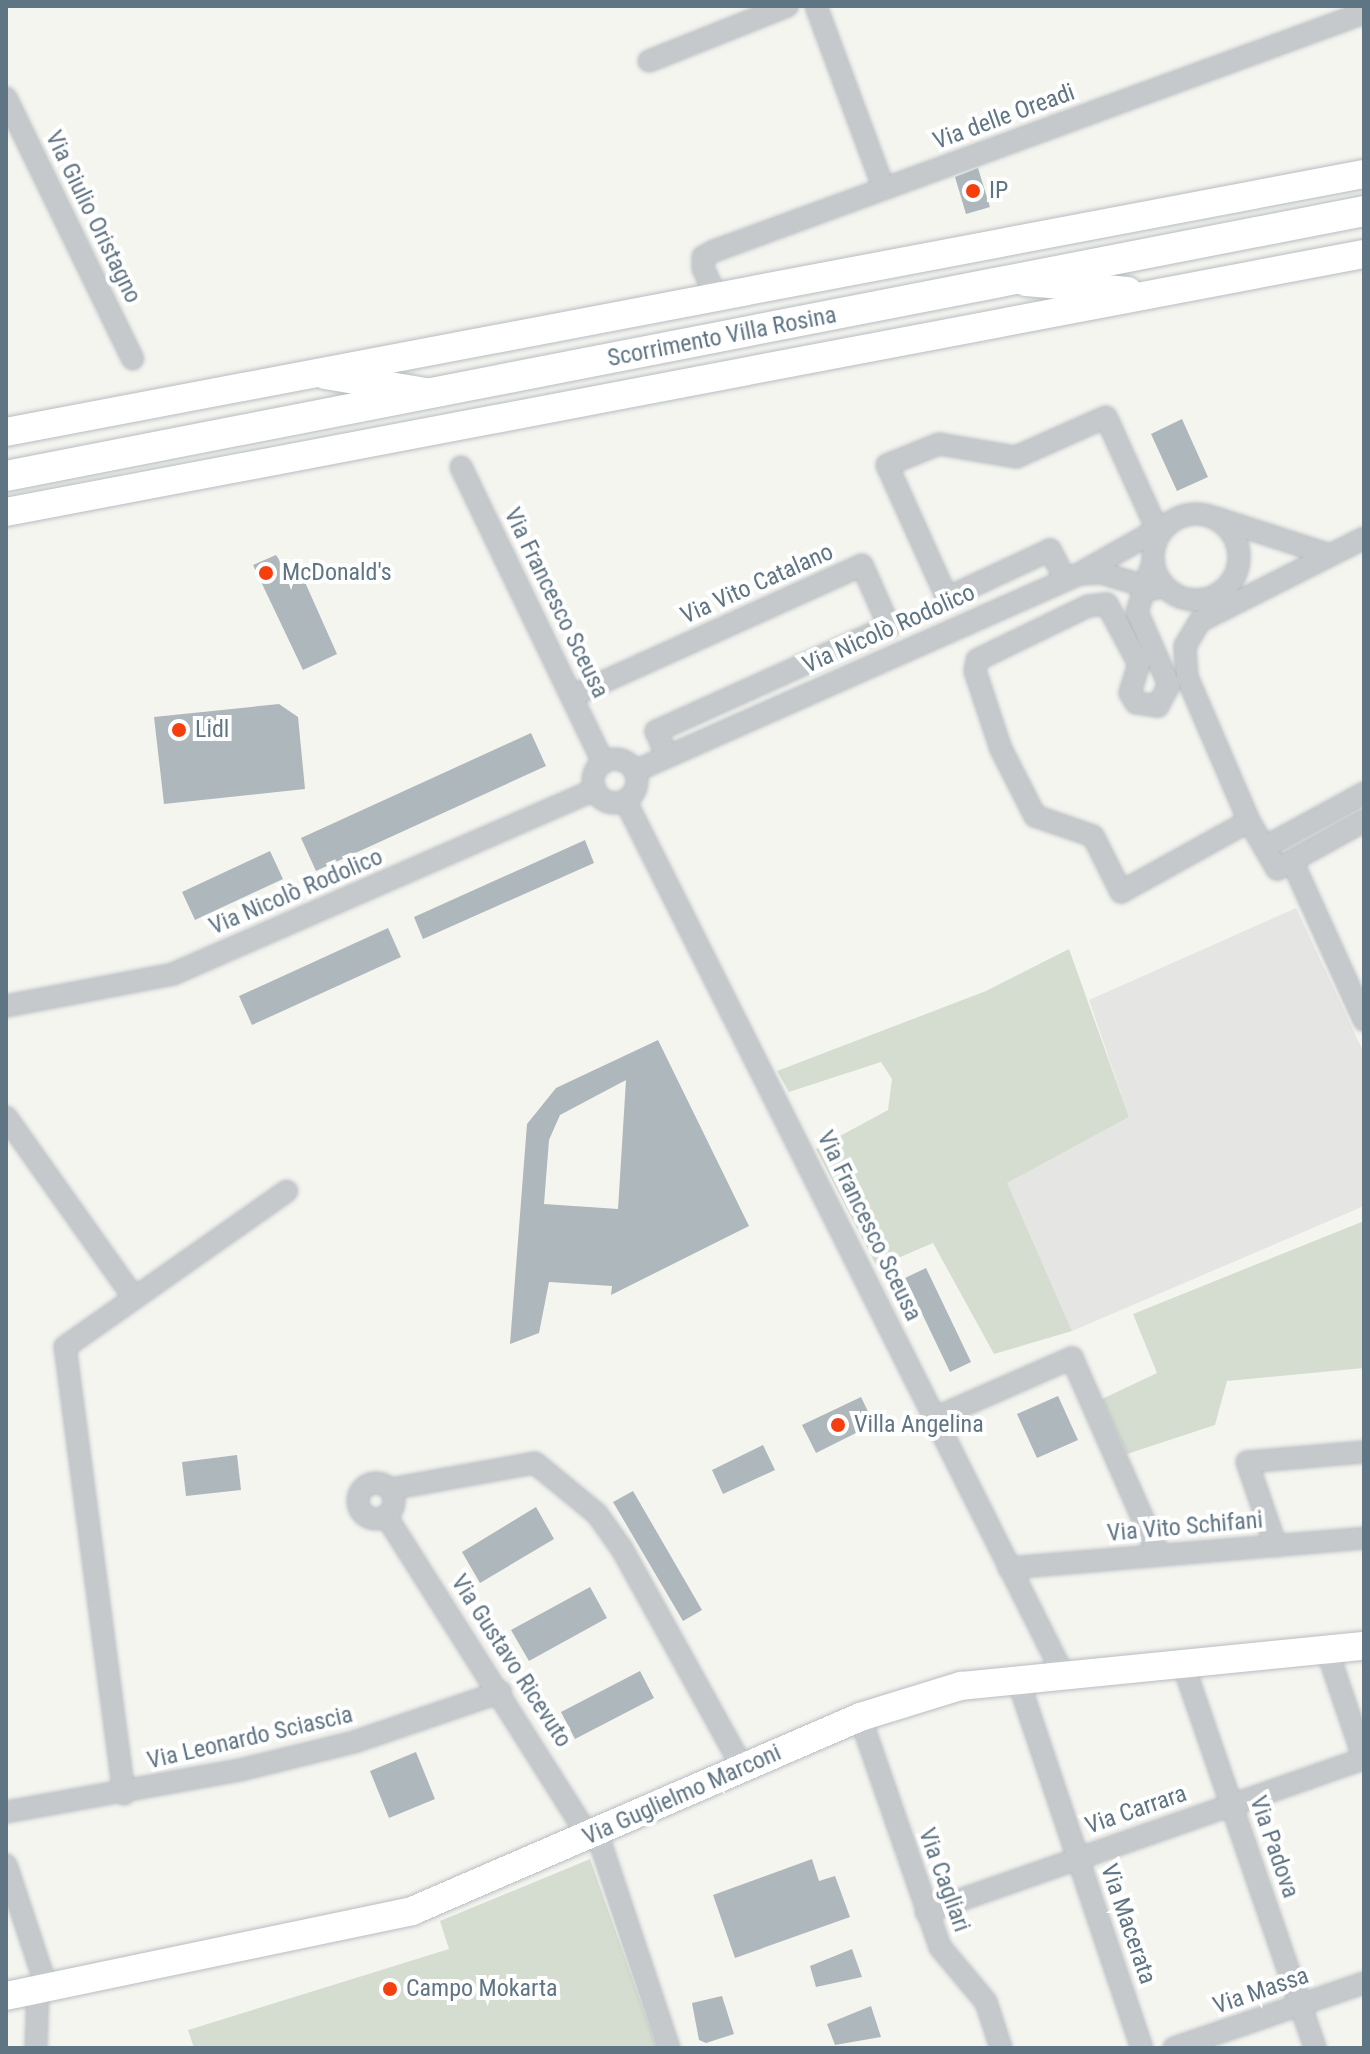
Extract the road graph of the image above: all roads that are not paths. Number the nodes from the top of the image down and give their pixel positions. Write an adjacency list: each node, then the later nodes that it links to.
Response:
1 (787, 6): 4 (street)
2 (816, 6): 7 (street)
3 (1364, 13): 7 (street, Via delle Oreadi)
4 (649, 61)
5 (6, 98): 15 (street, Via Giulio Oristagno)
6 (1364, 174): 8 (street)
7 (884, 189): 14 (street, Via delle Oreadi)
8 (1183, 208): 10 (street); 14 (street)
9 (1364, 211): 10 (main road, Scorrimento Villa Rosina)
10 (1309, 222): 12 (main road, Scorrimento Villa Rosina)
11 (1364, 254): 13 (street)
12 (1017, 281): 13 (street); 17 (main road, Scorrimento Villa Rosina)
13 (1160, 294): 23 (street)
14 (717, 298): 16 (street)
15 (133, 359)
16 (305, 372): 17 (street); 18 (street)
17 (431, 392): 19 (main road, Scorrimento Villa Rosina)
18 (6, 432)
19 (80, 460): 21 (main road, Scorrimento Villa Rosina); 22 (main road, Scorrimento Villa Rosina)
20 (461, 467): 37 (street, Via Francesco Sceusa)
21 (6, 469)
22 (6, 476)
23 (6, 512)
24 (1214, 518): 25 (street); 27 (street); 33 (street)
25 (1164, 525): 28 (street); 30 (street, Via Nicolò Rodolico); 30 (street)
26 (1364, 538): 27 (street)
27 (1330, 555): 32 (street)
28 (1153, 562): 31 (street); 34 (street)
29 (1115, 576): 30 (street); 31 (street); 35 (street)
30 (1071, 577): 38 (street, Via Nicolò Rodolico)
31 (1145, 586): 34 (street); 35 (street)
32 (1260, 589): 33 (street); 36 (street)
33 (1216, 596): 34 (street); 36 (street)
34 (1180, 597)
35 (1137, 612): 44 (street)
36 (1200, 621): 44 (street)
37 (572, 696): 38 (street, Via Vito Catalano); 39 (street, Via Francesco Sceusa)
38 (667, 757): 40 (street, Via Nicolò Rodolico)
39 (603, 762): 40 (street); 41 (street)
40 (635, 771): 43 (street)
41 (595, 790): 43 (street); 48 (street, Via Nicolò Rodolico)
42 (1364, 793): 46 (street)
43 (625, 800): 53 (street, Via Francesco Sceusa)
44 (1249, 821): 46 (street)
45 (1364, 821): 47 (street)
46 (1265, 847): 47 (street)
47 (1284, 865): 49 (street)
48 (6, 1006)
49 (1364, 1020)
50 (6, 1117): 52 (street)
51 (287, 1191): 52 (street)
52 (134, 1298): 70 (street)
53 (935, 1418): 59 (street); 60 (street, Via Francesco Sceusa)
54 (1364, 1452): 58 (street)
55 (390, 1489): 56 (street); 56 (street); 69 (street)
56 (386, 1516): 66 (street, Via Gustavo Ricevuto)
57 (1364, 1538): 58 (street, Via Vito Schifani)
58 (1276, 1546): 59 (street, Via Vito Schifani)
59 (1159, 1555): 60 (street, Via Vito Schifani)
60 (1009, 1568): 64 (street, Via Francesco Sceusa)
61 (1364, 1646): 62 (street, Via Guglielmo Marconi)
62 (1327, 1650): 63 (street, Via Guglielmo Marconi); 68 (street)
63 (1183, 1664): 64 (street, Via Guglielmo Marconi); 71 (street, Via Padova)
64 (1064, 1676): 65 (street, Via Guglielmo Marconi)
65 (1018, 1680): 67 (street, Via Guglielmo Marconi); 74 (street, Via Macerata)
66 (501, 1692): 70 (street, Via Leonardo Sciascia); 73 (street, Via Gustavo Ricevuto)
67 (860, 1717): 69 (street, Via Guglielmo Marconi); 76 (street, Via Cagliari)
68 (1364, 1759): 71 (street, Via Carrara)
69 (743, 1768): 73 (street, Via Guglielmo Marconi)
70 (124, 1794): 72 (street, Via Leonardo Sciascia)
71 (1232, 1805): 74 (street, Via Carrara); 80 (street, Via Padova)
72 (6, 1812)
73 (593, 1835): 78 (street, Via Guglielmo Marconi); 82 (street, Via Gustavo Ricevuto)
74 (1078, 1858): 76 (street, Via Carrara); 84 (street, Via Macerata)
75 (6, 1865): 78 (street)
76 (926, 1912): 83 (street, Via Cagliari)
77 (1364, 1983): 80 (street, Via Massa)
78 (43, 1989): 79 (street, Via Guglielmo Marconi); 81 (street)
79 (7, 1995)
80 (1301, 2005): 85 (street, Via Massa); 86 (street, Via Padova)
81 (36, 2048)
82 (669, 2048)
83 (1001, 2048)
84 (1142, 2048)
85 (1174, 2048)
86 (1315, 2048)

